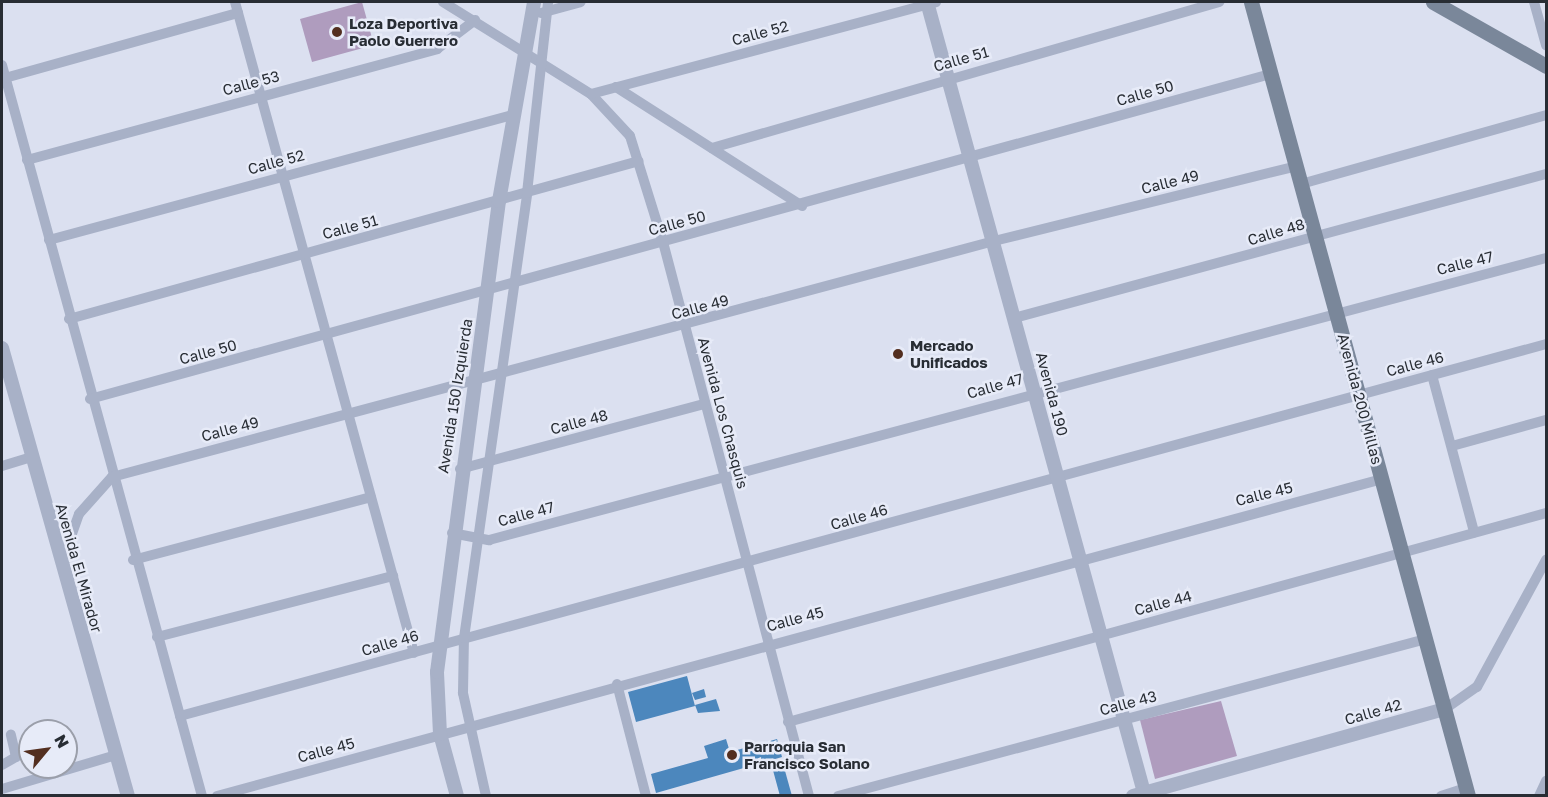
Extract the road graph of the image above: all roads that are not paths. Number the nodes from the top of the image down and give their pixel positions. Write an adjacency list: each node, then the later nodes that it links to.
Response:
1 (443, 2): 10 (street, Avenida Los Chasquis)
2 (581, 2): 9 (street)
3 (930, 2): 18 (street, Avenida 190); 19 (street, Calle 52)
4 (1219, 2): 18 (street, Calle 51)
5 (1251, 2): 16 (main road, Avenida 200 Millas)
6 (1433, 2): 15 (main road)
7 (1534, 2): 11 (street)
8 (237, 7): 17 (street); 21 (street)
9 (540, 8): 12 (street, Avenida 150 Izquierda); 13 (street)
10 (475, 20): 12 (street, Avenida Los Chasquis); 21 (street, Calle 53)
11 (1546, 45)
12 (526, 49): 13 (street, Avenida Los Chasquis); 22 (street, Avenida 150 Izquierda)
13 (543, 59): 20 (street, Avenida Los Chasquis); 32 (street)
14 (2, 65): 17 (street)
15 (1546, 66)
16 (1271, 74): 25 (street, Calle 50); 28 (main road, Avenida 200 Millas)
17 (5, 78): 26 (street)
18 (948, 78): 24 (street, Calle 51); 25 (street, Avenida 190)
19 (616, 87): 20 (street, Calle 52); 24 (street)
20 (591, 94): 27 (street, Avenida Los Chasquis)
21 (262, 95): 26 (street, Calle 53); 30 (street)
22 (512, 114): 30 (street, Calle 52); 33 (street, Avenida 150 Izquierda)
23 (1546, 115): 31 (street)
24 (712, 148): 34 (street)
25 (970, 158): 34 (street, Calle 50); 37 (street, Avenida 190)
26 (27, 160): 36 (street)
27 (639, 161): 32 (street, Calle 51); 38 (street, Avenida Los Chasquis)
28 (1296, 166): 31 (main road, Avenida 200 Millas); 37 (street, Calle 49)
29 (1546, 174): 35 (street, Calle 48)
30 (284, 175): 36 (street, Calle 52); 39 (street)
31 (1301, 184): 35 (main road, Avenida 200 Millas)
32 (527, 193): 33 (street, Calle 51); 41 (street)
33 (499, 201): 39 (street, Calle 51); 42 (street, Avenida 150 Izquierda)
34 (802, 206): 38 (street, Calle 50)
35 (1315, 236): 43 (main road, Avenida 200 Millas); 44 (street, Calle 48)
36 (49, 240): 45 (street)
37 (994, 241): 44 (street, Avenida 190); 46 (street, Calle 49)
38 (663, 242): 41 (street, Calle 50); 46 (street, Avenida Los Chasquis)
39 (305, 254): 45 (street, Calle 51); 47 (street)
40 (1546, 258): 43 (street, Calle 47)
41 (514, 284): 42 (street, Calle 50); 50 (street)
42 (487, 292): 47 (street, Calle 50); 52 (street, Avenida 150 Izquierda)
43 (1336, 311): 53 (street, Calle 47); 54 (main road, Avenida 200 Millas)
44 (1014, 318): 53 (street, Avenida 190)
45 (69, 320): 55 (street)
46 (685, 327): 50 (street, Calle 49); 56 (street, Avenida Los Chasquis)
47 (327, 335): 55 (street, Calle 50); 57 (street)
48 (1546, 344): 51 (street, Calle 46)
49 (2, 348): 60 (street, Avenida El Mirador)
50 (501, 370): 52 (street, Calle 49); 61 (street)
51 (1432, 375): 54 (street, Calle 46); 59 (street)
52 (477, 376): 57 (street, Calle 49); 63 (street, Avenida 150 Izquierda)
53 (1034, 390): 64 (street, Avenida 190); 66 (street, Calle 47)
54 (1359, 395): 64 (street, Calle 46); 67 (main road, Avenida 200 Millas)
55 (90, 399): 65 (street)
56 (705, 404): 61 (street, Calle 48); 66 (street, Avenida Los Chasquis)
57 (348, 412): 65 (street, Calle 49); 68 (street)
58 (1546, 420): 59 (street)
59 (1452, 446): 70 (street)
60 (31, 458): 62 (street); 78 (street, Avenida El Mirador)
61 (486, 462): 63 (street, Calle 48); 72 (street)
62 (2, 465)
63 (460, 469): 71 (street, Avenida 150 Izquierda)
64 (1057, 476): 74 (street, Avenida 190); 77 (street, Calle 46)
65 (112, 477): 75 (street); 78 (street)
66 (724, 478): 72 (street, Calle 47); 77 (street, Avenida Los Chasquis)
67 (1382, 479): 73 (main road, Avenida 200 Millas); 74 (street, Calle 45)
68 (371, 497): 75 (street); 79 (street)
69 (1546, 513): 70 (street, Calle 44)
70 (1474, 532): 73 (street, Calle 44)
71 (452, 533): 72 (street, Calle 47); 85 (street, Avenida 150 Izquierda)
72 (477, 538): 82 (street)
73 (1402, 553): 80 (street, Calle 44); 83 (main road, Avenida 200 Millas)
74 (1080, 557): 80 (street, Avenida 190); 84 (street, Calle 45)
75 (133, 560): 81 (street)
76 (1546, 560): 88 (street, Calle 42)
77 (748, 564): 82 (street, Calle 46); 84 (street, Avenida Los Chasquis)
78 (60, 567): 95 (street, Avenida El Mirador)
79 (393, 576): 81 (street); 86 (street)
80 (1101, 636): 90 (street, Avenida 190); 91 (street, Calle 44)
81 (157, 637): 89 (street)
82 (465, 638): 85 (street, Calle 46); 92 (street)
83 (1426, 639): 88 (main road, Avenida 200 Millas); 90 (street, Calle 43)
84 (766, 642): 87 (street, Calle 45); 91 (street, Avenida Los Chasquis)
85 (440, 645): 86 (street, Calle 46); 93 (street, Avenida 150 Izquierda)
86 (414, 653): 89 (street, Calle 46)
87 (617, 684): 92 (street, Calle 45); 108 (street)
88 (1445, 709): 100 (main road, Avenida 200 Millas); 101 (street, Calle 42)
89 (180, 716): 104 (street)
90 (1125, 720): 101 (street, Avenida 190); 110 (street, Calle 43)
91 (788, 722): 109 (street, Avenida Los Chasquis)
92 (468, 726): 93 (street, Calle 45); 107 (street)
93 (440, 734): 105 (street, Calle 45); 106 (street, Avenida 150 Izquierda)
94 (11, 735): 96 (street)
95 (116, 755): 98 (street); 103 (street, Avenida El Mirador)
96 (2, 765)
97 (1546, 781): 112 (street)
98 (18, 784): 99 (street); 102 (street)
99 (2, 789)
100 (1467, 792): 111 (street)
101 (1141, 794)
102 (21, 795)
103 (128, 795)
104 (202, 795)
105 (217, 795)
106 (457, 795)
107 (486, 795)
108 (646, 795)
109 (809, 795)
110 (838, 795)
111 (1441, 795)
112 (1539, 795)

